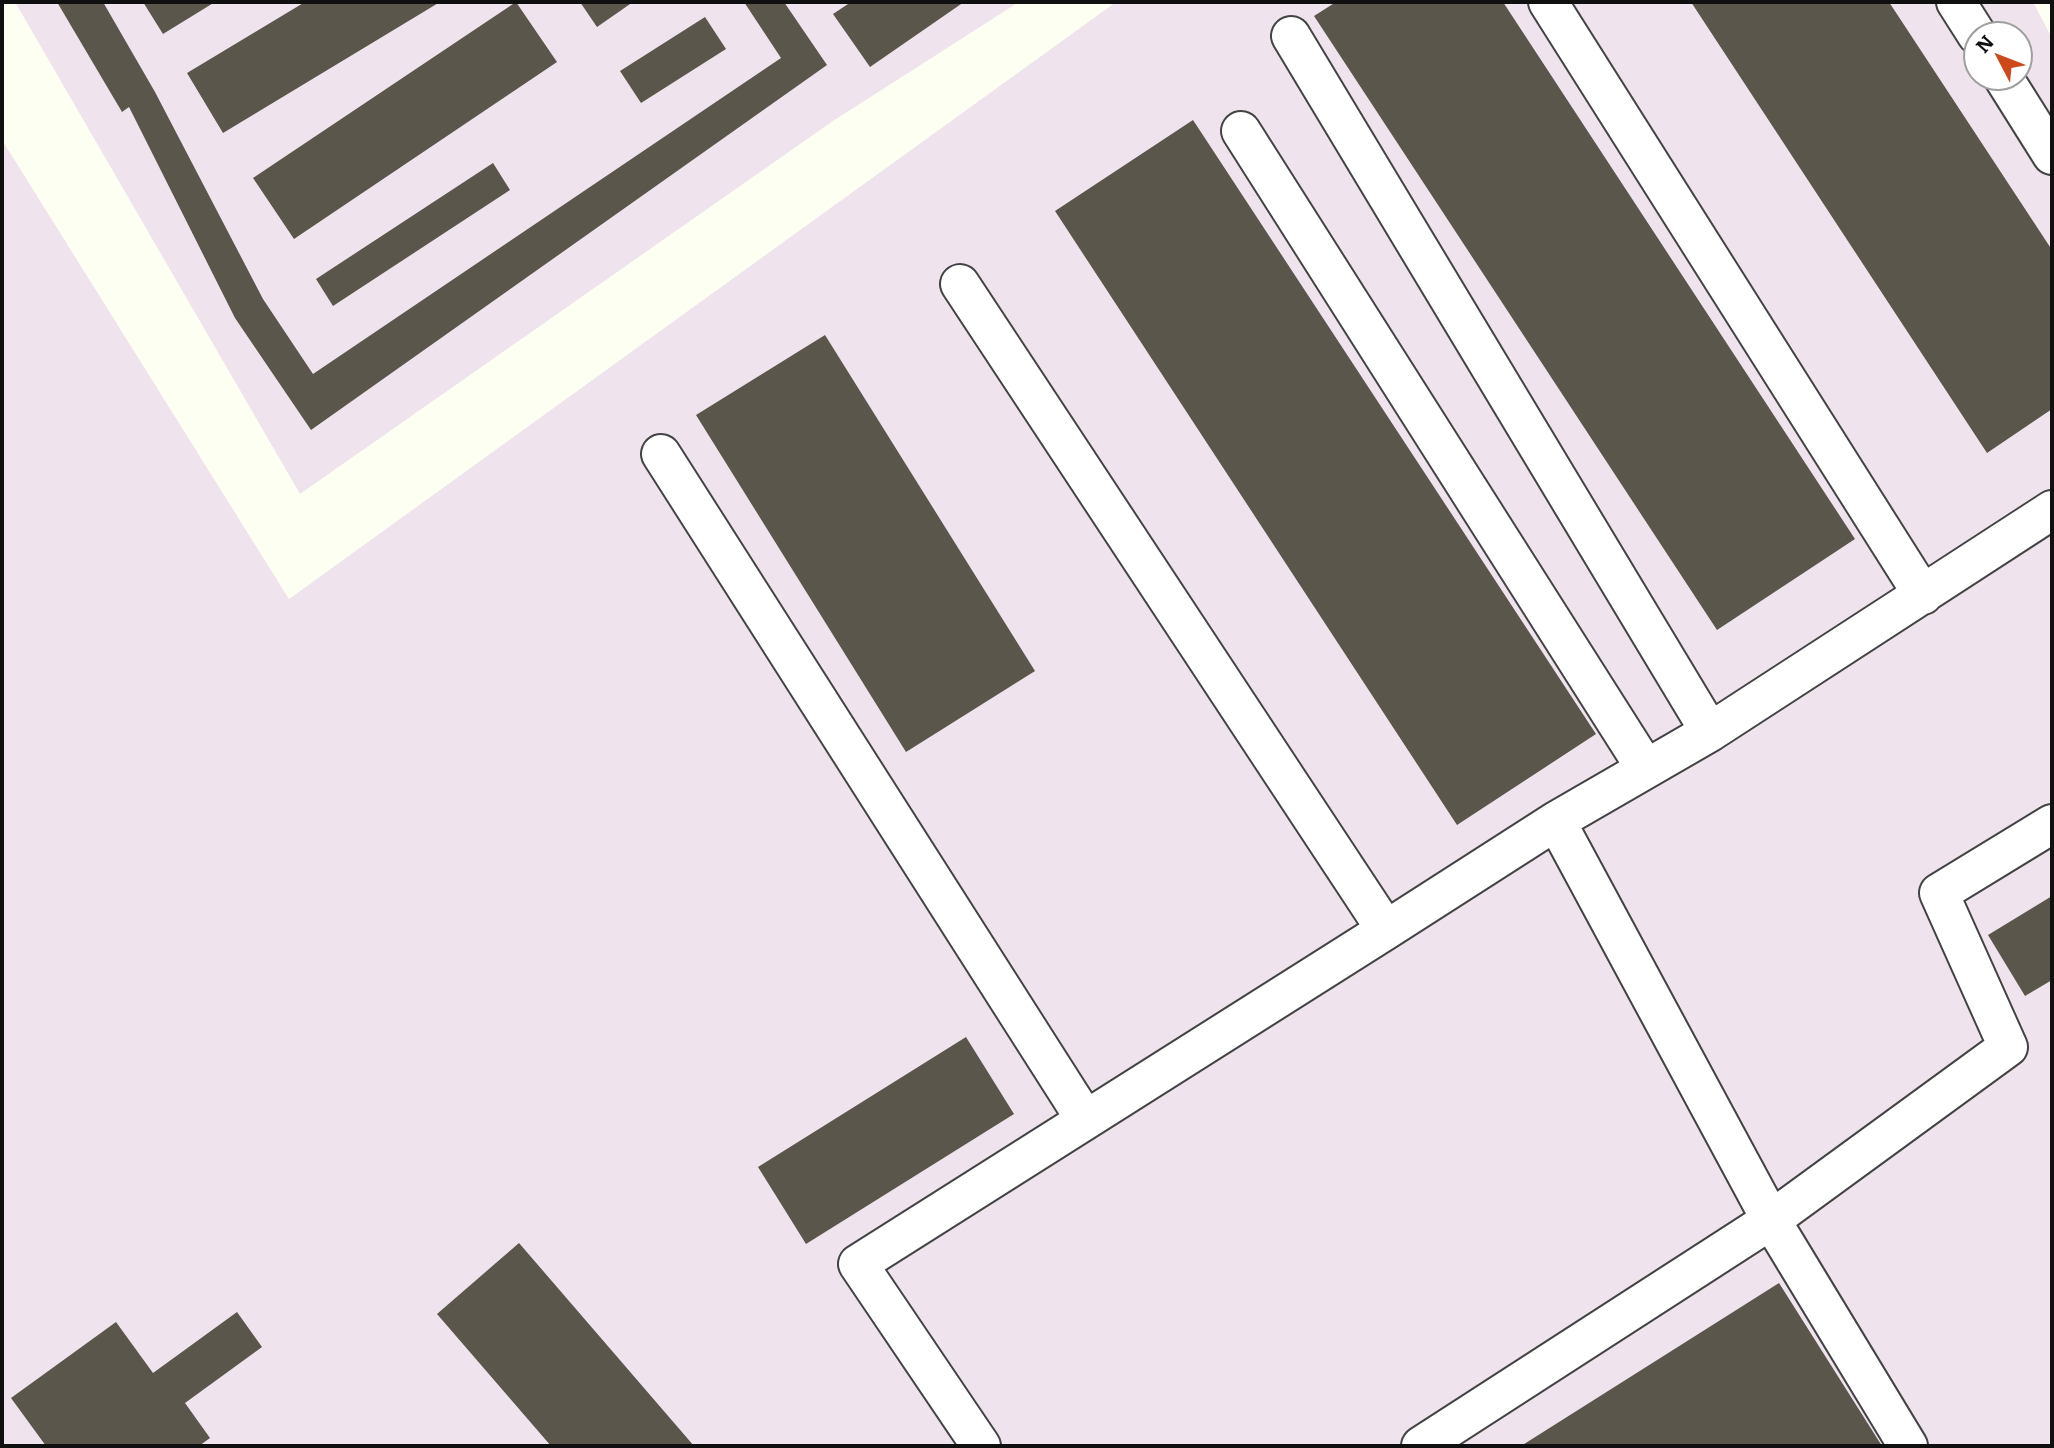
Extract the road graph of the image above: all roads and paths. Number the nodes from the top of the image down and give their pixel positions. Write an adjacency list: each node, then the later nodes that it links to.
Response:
1 (1548, 2): 11 (lane)
2 (1956, 2): 3 (lane)
3 (1968, 21)
4 (1291, 36): 12 (lane)
5 (2012, 91): 7 (lane)
6 (1241, 131): 13 (lane)
7 (2052, 155)
8 (960, 284): 16 (lane)
9 (661, 454): 17 (lane)
10 (2052, 510): 11 (lane)
11 (1923, 595): 12 (lane)
12 (1710, 732): 13 (lane)
13 (1646, 769): 14 (lane)
14 (1556, 821): 16 (lane); 18 (lane)
15 (2052, 824): 18 (lane)
16 (1386, 930): 17 (lane)
17 (1084, 1119): 19 (lane)
18 (1771, 1220): 20 (lane); 21 (lane)
19 (981, 1446)
20 (1421, 1446)
21 (1908, 1446)

